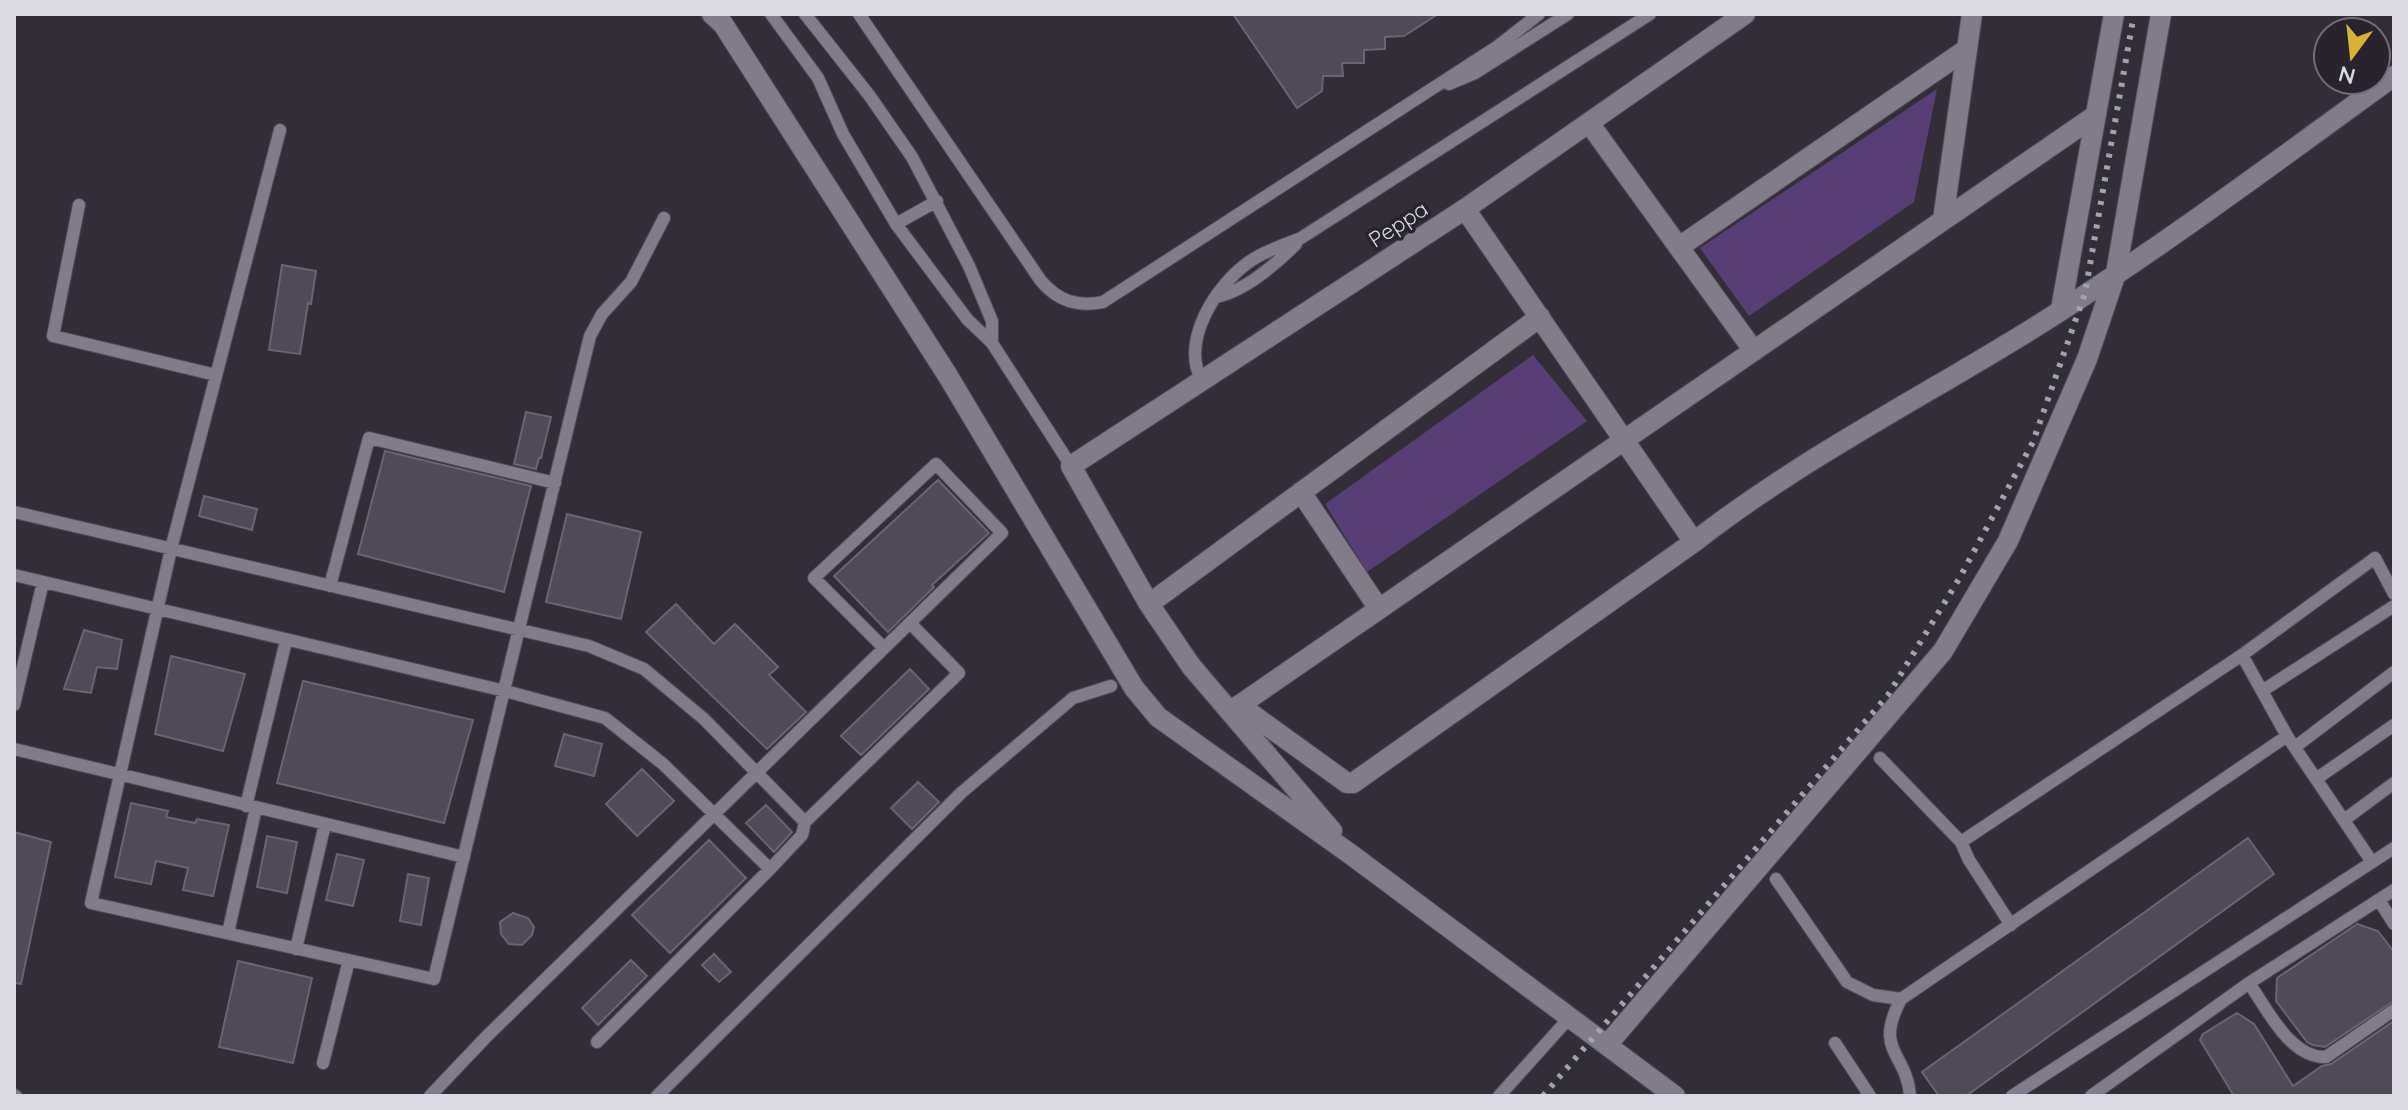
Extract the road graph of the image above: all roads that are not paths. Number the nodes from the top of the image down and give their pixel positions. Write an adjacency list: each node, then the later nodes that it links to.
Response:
1 (712, 14): 73 (street)
2 (771, 14): 23 (lane)
3 (805, 14): 18 (lane)
4 (859, 14): 14 (lane)
5 (1539, 14): 14 (lane)
6 (1568, 14): 14 (lane)
7 (1650, 14): 31 (lane)
8 (1745, 14): 16 (street, Peppa)
9 (1972, 14): 12 (street)
10 (2114, 14): 15 (street)
11 (2161, 14): 25 (street)
12 (1967, 49): 22 (street); 24 (street)
13 (2394, 76): 25 (street)
14 (1424, 94)
15 (2096, 115): 22 (street); 26 (street)
16 (1589, 123): 20 (street, Peppa); 24 (street)
17 (280, 130): 30 (lane)
18 (937, 201): 23 (lane); 28 (lane)
19 (79, 205): 30 (lane)
20 (1465, 209): 27 (street); 31 (street, Peppa)
21 (664, 218): 34 (lane)
22 (1943, 220): 29 (street)
23 (896, 224): 28 (lane)
24 (1679, 247): 29 (street)
25 (2116, 273): 26 (street); 91 (street)
26 (2061, 309): 37 (street)
27 (1540, 317): 32 (street); 35 (street)
28 (992, 343): 33 (lane)
29 (1754, 351): 32 (street)
30 (216, 375): 38 (lane)
31 (1202, 381): 33 (street, Peppa)
32 (1624, 440): 37 (street); 45 (street)
33 (1071, 466): 43 (street)
34 (555, 483): 41 (lane); 48 (lane)
35 (1301, 492): 43 (street); 45 (street)
36 (14, 512): 38 (lane)
37 (1694, 542): 57 (street)
38 (171, 549): 41 (lane); 46 (lane)
39 (14, 575): 40 (lane)
40 (43, 582): 46 (lane); 56 (lane)
41 (330, 586): 48 (lane)
42 (2394, 594): 51 (lane)
43 (1149, 604): 57 (street)
44 (2394, 606): 55 (lane)
45 (1379, 609): 57 (street)
46 (156, 610): 49 (lane); 63 (lane)
47 (910, 623): 50 (lane); 50 (lane); 69 (lane)
48 (520, 629): 54 (lane); 62 (lane)
49 (286, 641): 54 (lane); 66 (lane)
50 (884, 648): 62 (lane)
51 (2242, 655): 55 (lane); 71 (lane)
52 (2394, 672): 59 (lane)
53 (1111, 686): 94 (lane)
54 (505, 691): 67 (lane); 74 (lane)
55 (2262, 691): 59 (lane)
56 (14, 705)
57 (1235, 708): 73 (street)
58 (2394, 725): 64 (lane)
59 (2291, 742): 64 (lane); 81 (lane)
60 (14, 749): 63 (lane)
61 (1880, 758): 71 (lane)
62 (756, 774): 67 (lane); 69 (lane)
63 (119, 776): 66 (lane); 82 (lane)
64 (2316, 779): 68 (lane)
65 (2394, 783): 68 (lane)
66 (251, 807): 70 (lane); 82 (lane)
67 (715, 815): 76 (lane); 93 (lane)
68 (2344, 820): 75 (lane)
69 (805, 822): 76 (lane)
70 (325, 824): 74 (lane); 83 (lane)
71 (1961, 842): 81 (lane)
72 (2394, 848): 75 (lane)
73 (1353, 856): 88 (street)
74 (464, 857): 84 (lane)
75 (2372, 862): 99 (lane)
76 (770, 869): 89 (lane)
77 (1776, 879): 86 (lane)
78 (2394, 890): 79 (lane)
79 (2379, 900): 80 (lane); 85 (lane)
80 (2394, 924)
81 (2011, 925): 86 (lane)
82 (228, 933): 83 (lane)
83 (296, 949): 84 (lane)
84 (349, 960): 92 (lane)
85 (2249, 983): 87 (lane); 100 (lane)
86 (1901, 999): 98 (lane)
87 (2394, 1010)
88 (1571, 1016): 91 (street); 95 (lane)
89 (597, 1042)
90 (1835, 1043): 97 (lane)
91 (1607, 1045): 96 (street)
92 (323, 1063)
93 (430, 1096)
94 (657, 1096)
95 (1499, 1096)
96 (1675, 1096)
97 (1870, 1096)
98 (1910, 1096)
99 (2012, 1096)
100 (2091, 1096)

